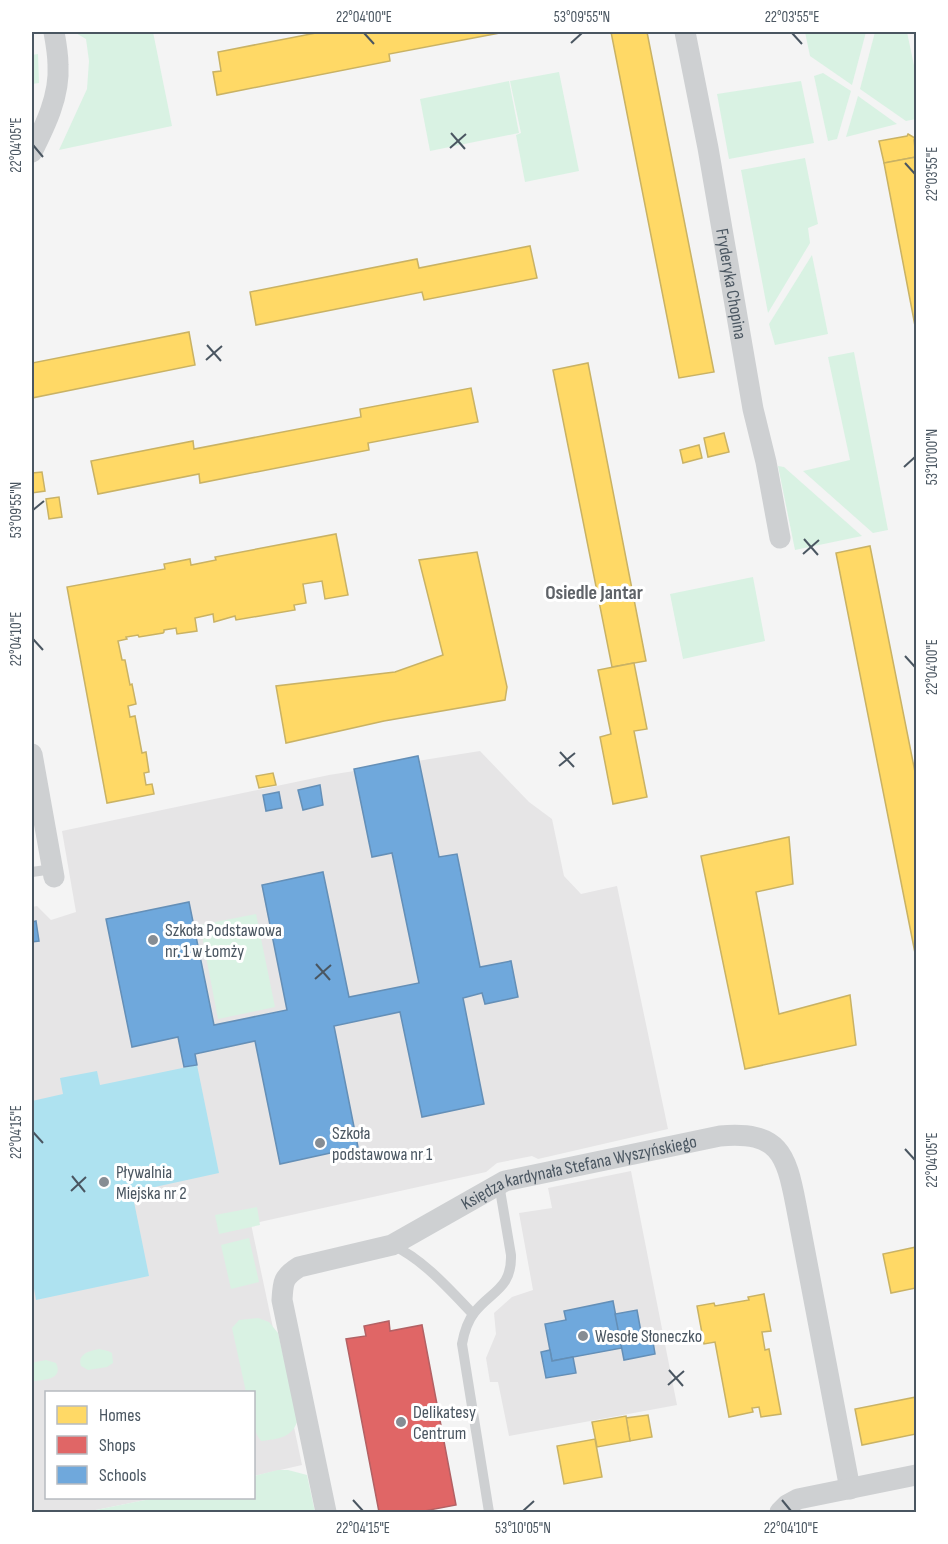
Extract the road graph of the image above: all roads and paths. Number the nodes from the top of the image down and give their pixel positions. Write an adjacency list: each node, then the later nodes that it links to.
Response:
1 (54, 32): 3 (street)
2 (685, 32): 4 (street, Fryderyka Chopina)
3 (32, 152)
4 (780, 538)
5 (32, 754): 7 (street)
6 (32, 872): 7 (lane)
7 (54, 873)
8 (499, 1184): 9 (street, Księdza kardynała Stefana Wyszyńskiego); 10 (lane); 12 (street, Księdza kardynała Stefana Wyszyńskiego)
9 (392, 1245): 10 (lane); 13 (street, Księdza kardynała Stefana Wyszyńskiego)
10 (473, 1314): 14 (lane)
11 (916, 1475): 12 (street)
12 (850, 1489): 15 (street)
13 (326, 1512)
14 (489, 1512)
15 (780, 1512)

